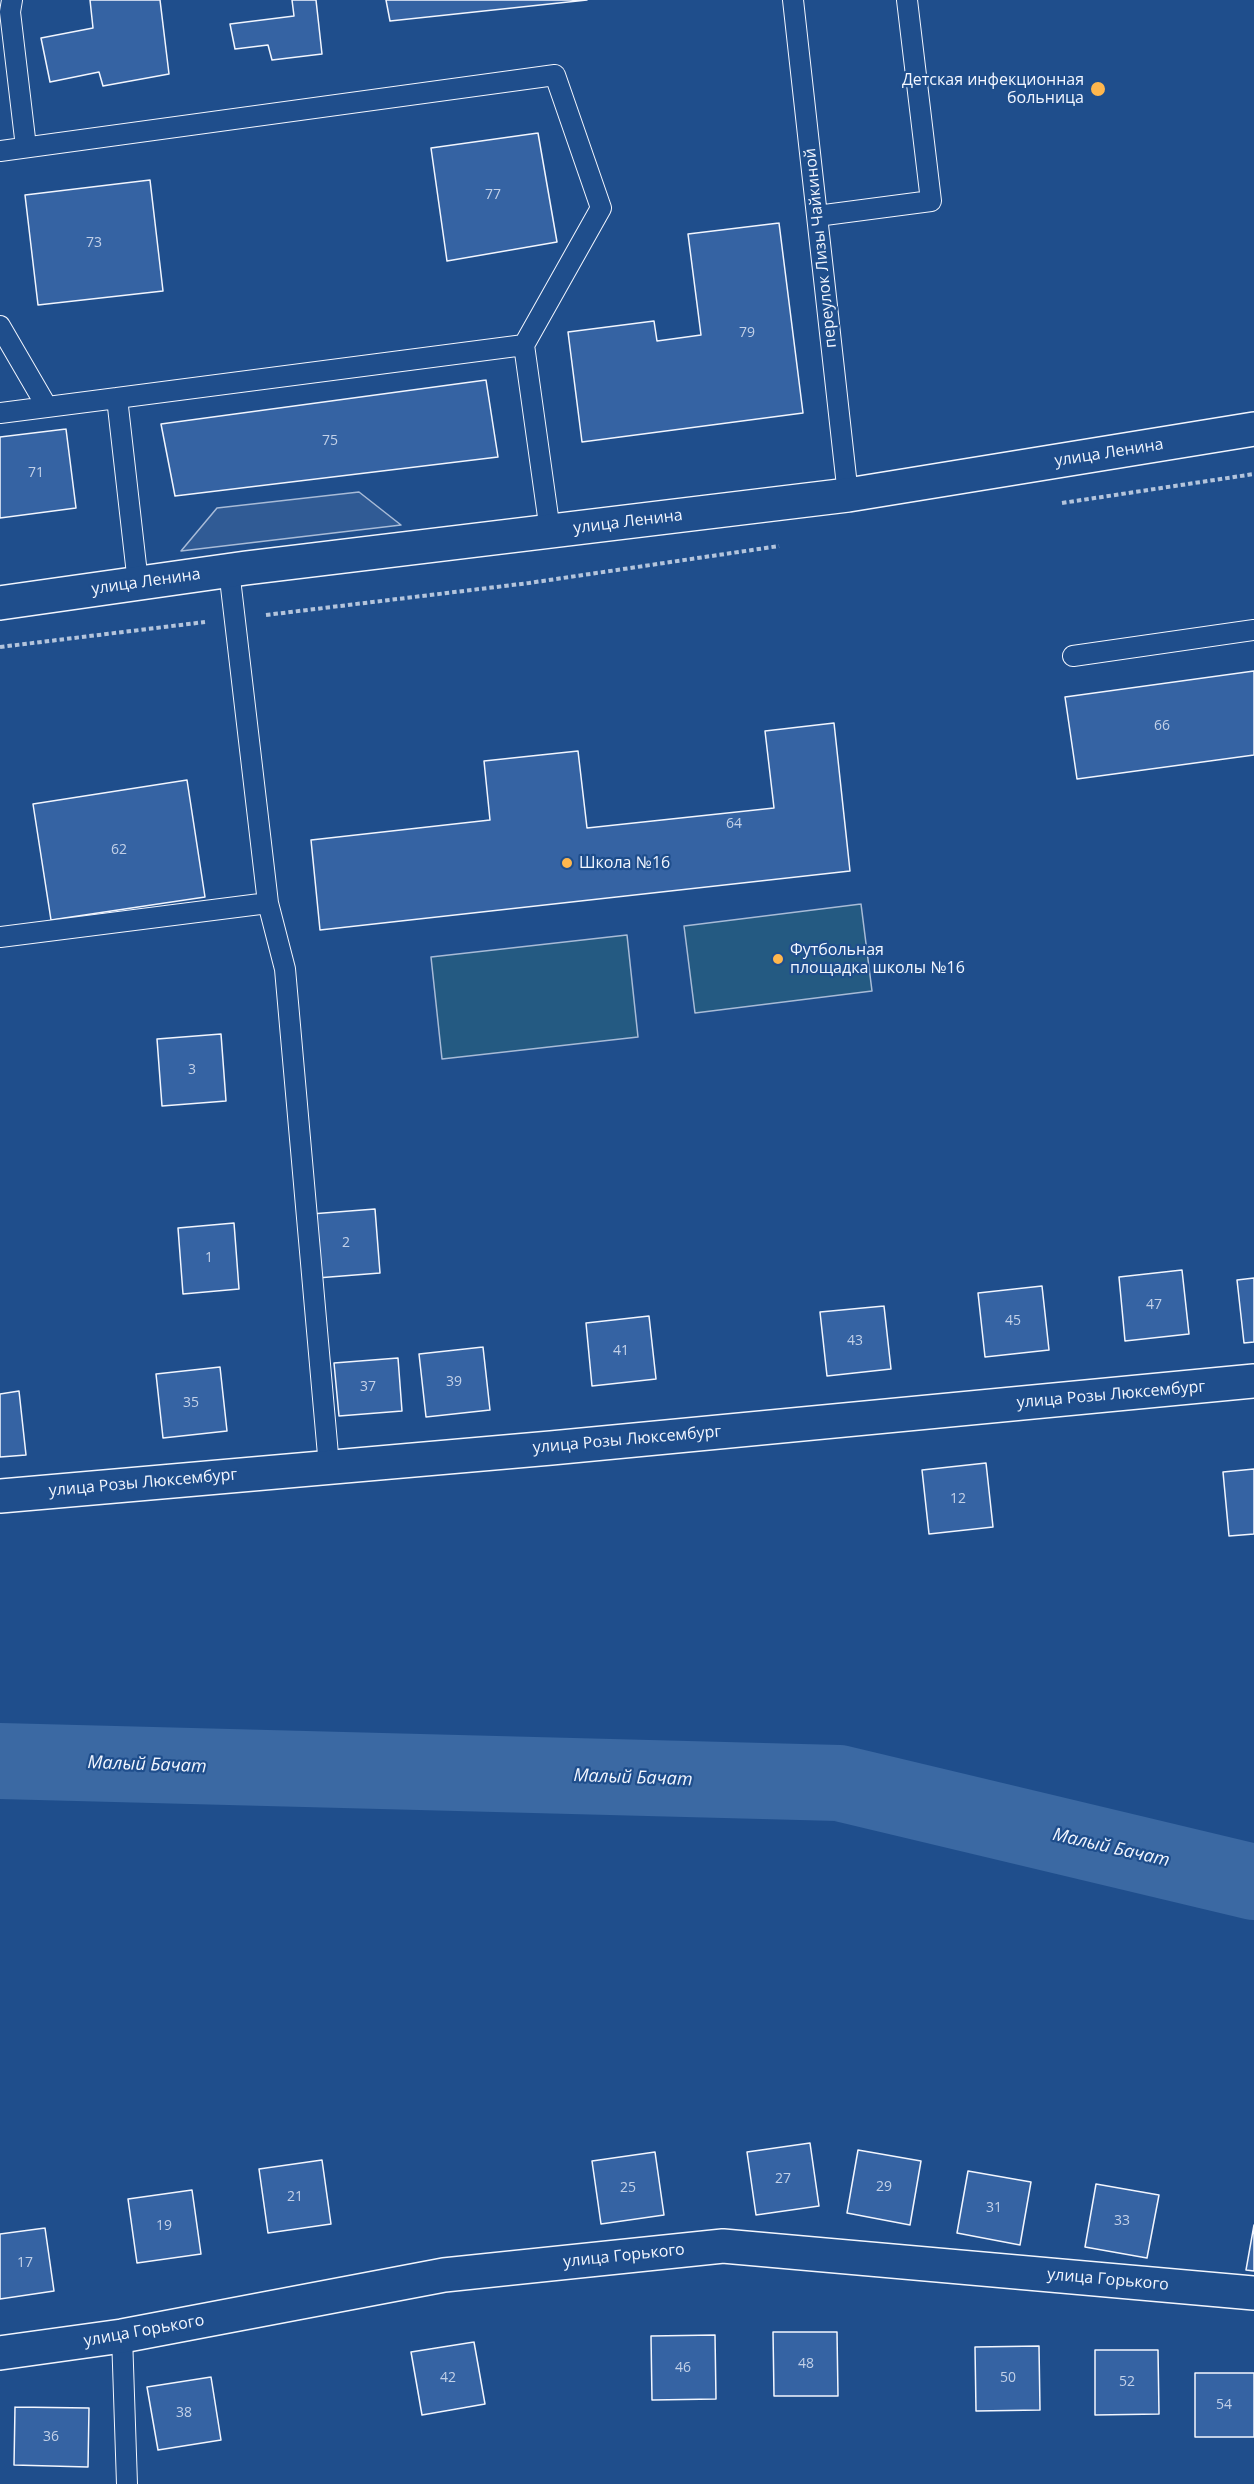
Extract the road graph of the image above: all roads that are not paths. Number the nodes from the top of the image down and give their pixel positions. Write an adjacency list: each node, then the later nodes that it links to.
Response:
1 (12, 0): 4 (lane)
2 (793, 0): 6 (lane, переулок Лизы Чайкиной)
3 (907, 0): 6 (lane)
4 (27, 147): 5 (lane); 8 (lane)
5 (0, 151)
6 (818, 216): 13 (lane, переулок Лизы Чайкиной)
7 (0, 326): 10 (lane)
8 (524, 345): 9 (lane); 14 (lane)
9 (117, 398): 10 (lane); 16 (lane)
10 (47, 407): 11 (lane)
11 (0, 413)
12 (1254, 429): 13 (street, улица Ленина)
13 (848, 495): 14 (street, улица Ленина)
14 (550, 531): 15 (street, улица Ленина)
15 (229, 570): 16 (street, улица Ленина); 20 (lane)
16 (138, 583): 17 (street, улица Ленина)
17 (0, 603)
18 (1254, 630): 19 (lane)
19 (1073, 656)
20 (268, 903): 21 (lane); 23 (lane)
21 (0, 937)
22 (1254, 1382): 23 (street, улица Розы Люксембург)
23 (328, 1466): 24 (street, улица Розы Люксембург)
24 (0, 1496)
25 (1254, 2293): 26 (street, улица Горького)
26 (122, 2336): 27 (street, улица Горького); 28 (lane)
27 (0, 2353)
28 (127, 2484)

